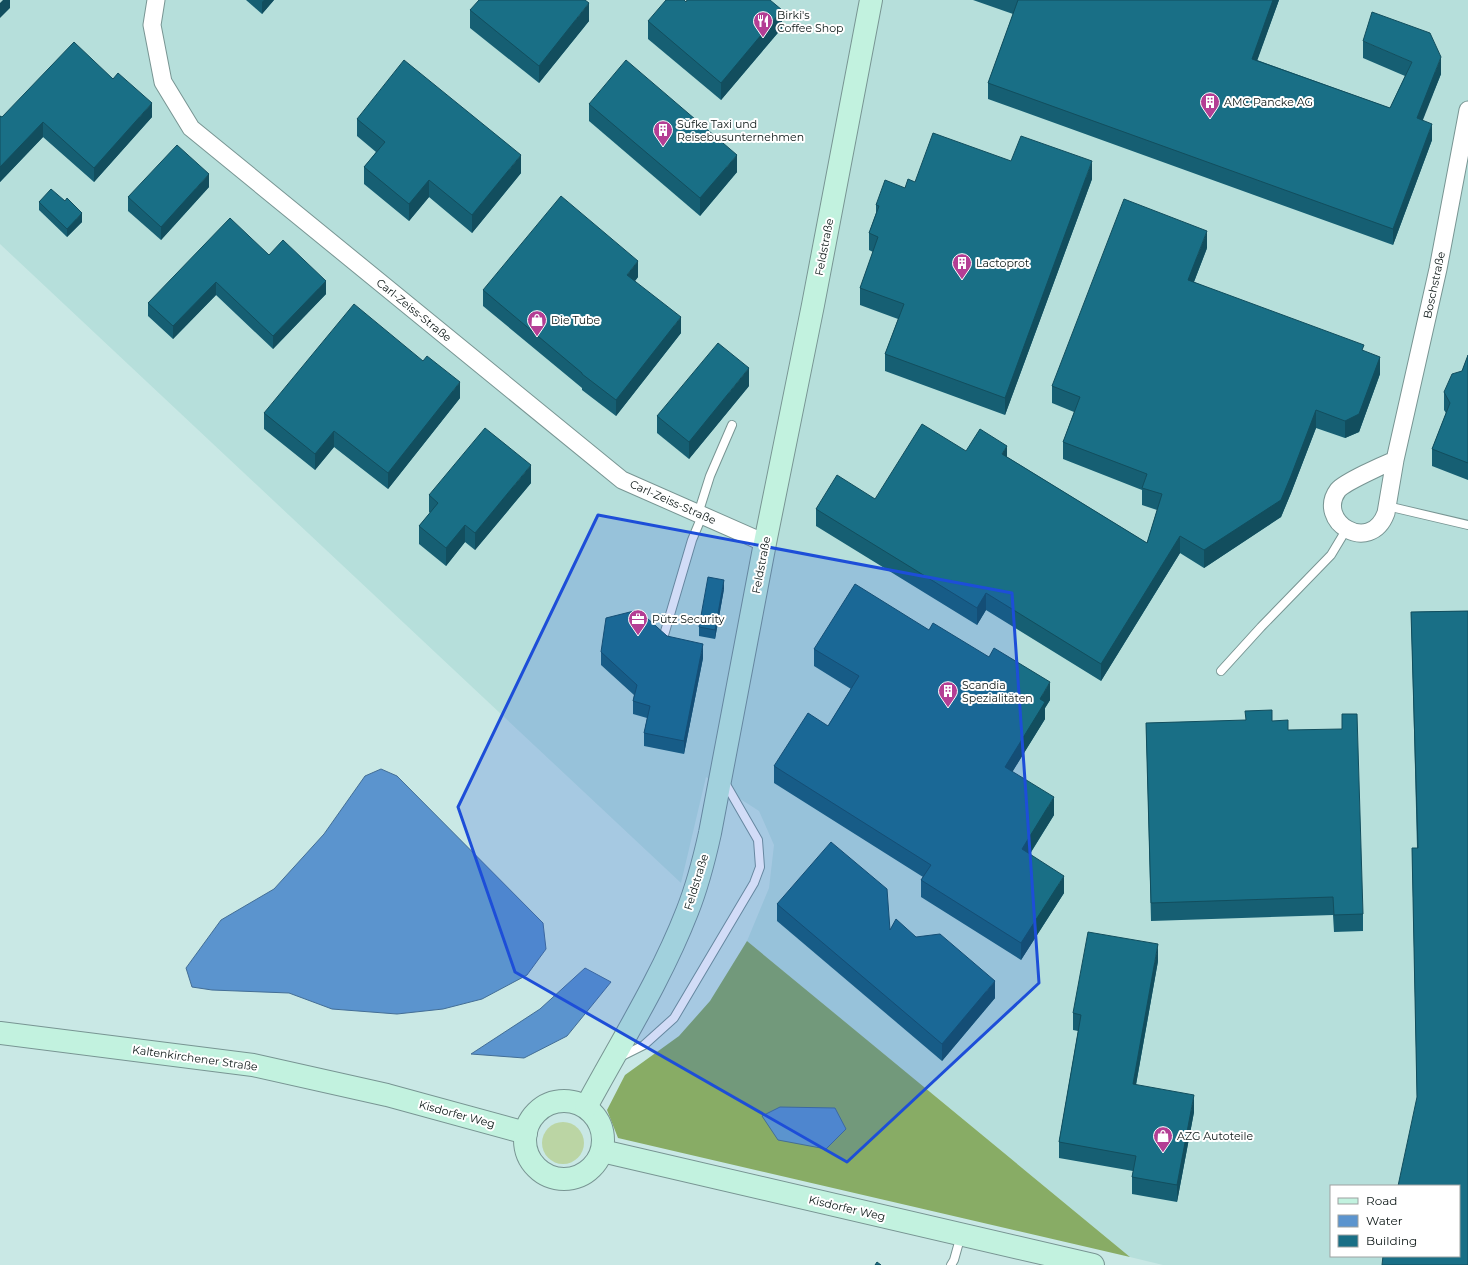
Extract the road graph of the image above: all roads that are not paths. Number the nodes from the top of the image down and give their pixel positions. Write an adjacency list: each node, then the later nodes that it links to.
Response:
1 (156, 0): 7 (street, Carl-Zeiss-Straße)
2 (871, 0): 10 (street, Feldstraße)
3 (1468, 110): 5 (street, Boschstraße)
4 (732, 425): 7 (lane)
5 (1395, 460): 6 (street, Boschstraße); 9 (street)
6 (1387, 506): 8 (lane); 9 (street, Boschstraße)
7 (700, 515): 10 (street, Carl-Zeiss-Straße); 11 (lane)
8 (1468, 525)
9 (1346, 530): 12 (lane)
10 (765, 543): 13 (street, Feldstraße)
11 (664, 635)
12 (1220, 672)
13 (721, 775): 15 (street, Feldstraße); 15 (lane)
14 (0, 1033): 16 (street, Kaltenkirchener Straße)
15 (611, 1062): 17 (street, Feldstraße)
16 (387, 1095): 18 (street, Kisdorfer Weg)
17 (586, 1107): 18 (street); 19 (street)
18 (526, 1133): 19 (street)
19 (602, 1151): 20 (street, Kisdorfer Weg)
20 (962, 1234): 21 (lane); 22 (street, Kisdorfer Weg)
21 (951, 1265)
22 (1093, 1265)

